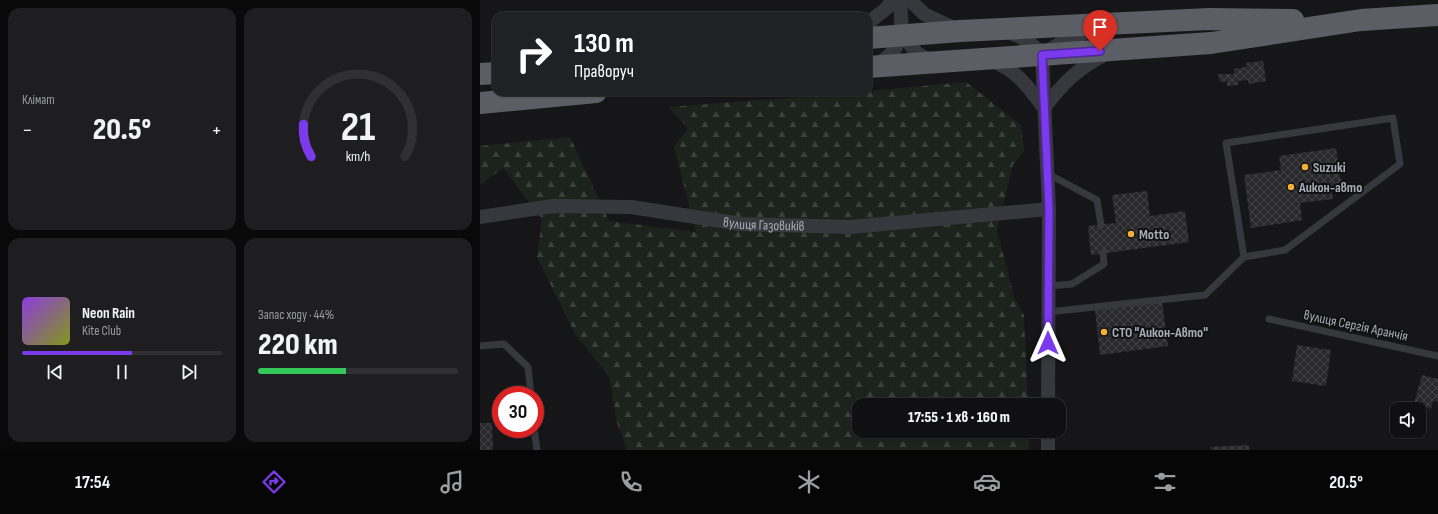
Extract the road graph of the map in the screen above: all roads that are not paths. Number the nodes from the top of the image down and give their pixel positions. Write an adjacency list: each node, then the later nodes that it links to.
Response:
1 (892, 0): 5 (street)
2 (900, 0): 10 (street)
3 (910, 0): 9 (street)
4 (1438, 15): 6 (highway)
5 (872, 20)
6 (1361, 20): 7 (highway); 12 (highway)
7 (1104, 25): 8 (highway); 13 (street)
8 (1000, 29): 9 (highway); 13 (street)
9 (960, 31): 10 (highway)
10 (902, 35): 11 (highway); 15 (street); 16 (street)
11 (872, 38)
12 (1115, 50): 13 (highway); 22 (street)
13 (1042, 55): 14 (highway); 22 (street)
14 (986, 59): 15 (highway); 22 (street)
15 (934, 62): 17 (highway)
16 (872, 66)
17 (872, 67)
18 (492, 73): 19 (highway)
19 (480, 74)
20 (554, 96): 21 (highway)
21 (480, 103)
22 (1044, 108): 23 (street)
23 (1048, 174): 24 (street); 26 (lane)
24 (1049, 209): 25 (street, вулиця Газовиків); 29 (street)
25 (480, 217)
26 (1101, 225)
27 (1103, 253): 29 (lane)
28 (1244, 257): 28 (lane); 30 (lane)
29 (1048, 286): 30 (street)
30 (1048, 312): 35 (street)
31 (1269, 319): 33 (lane, вулиця Сергія Аранчія)
32 (480, 346): 34 (lane)
33 (1438, 356)
34 (530, 386)
35 (1048, 398)
36 (535, 438): 38 (lane)
37 (1048, 438): 39 (street)
38 (537, 450)
39 (1048, 450)

